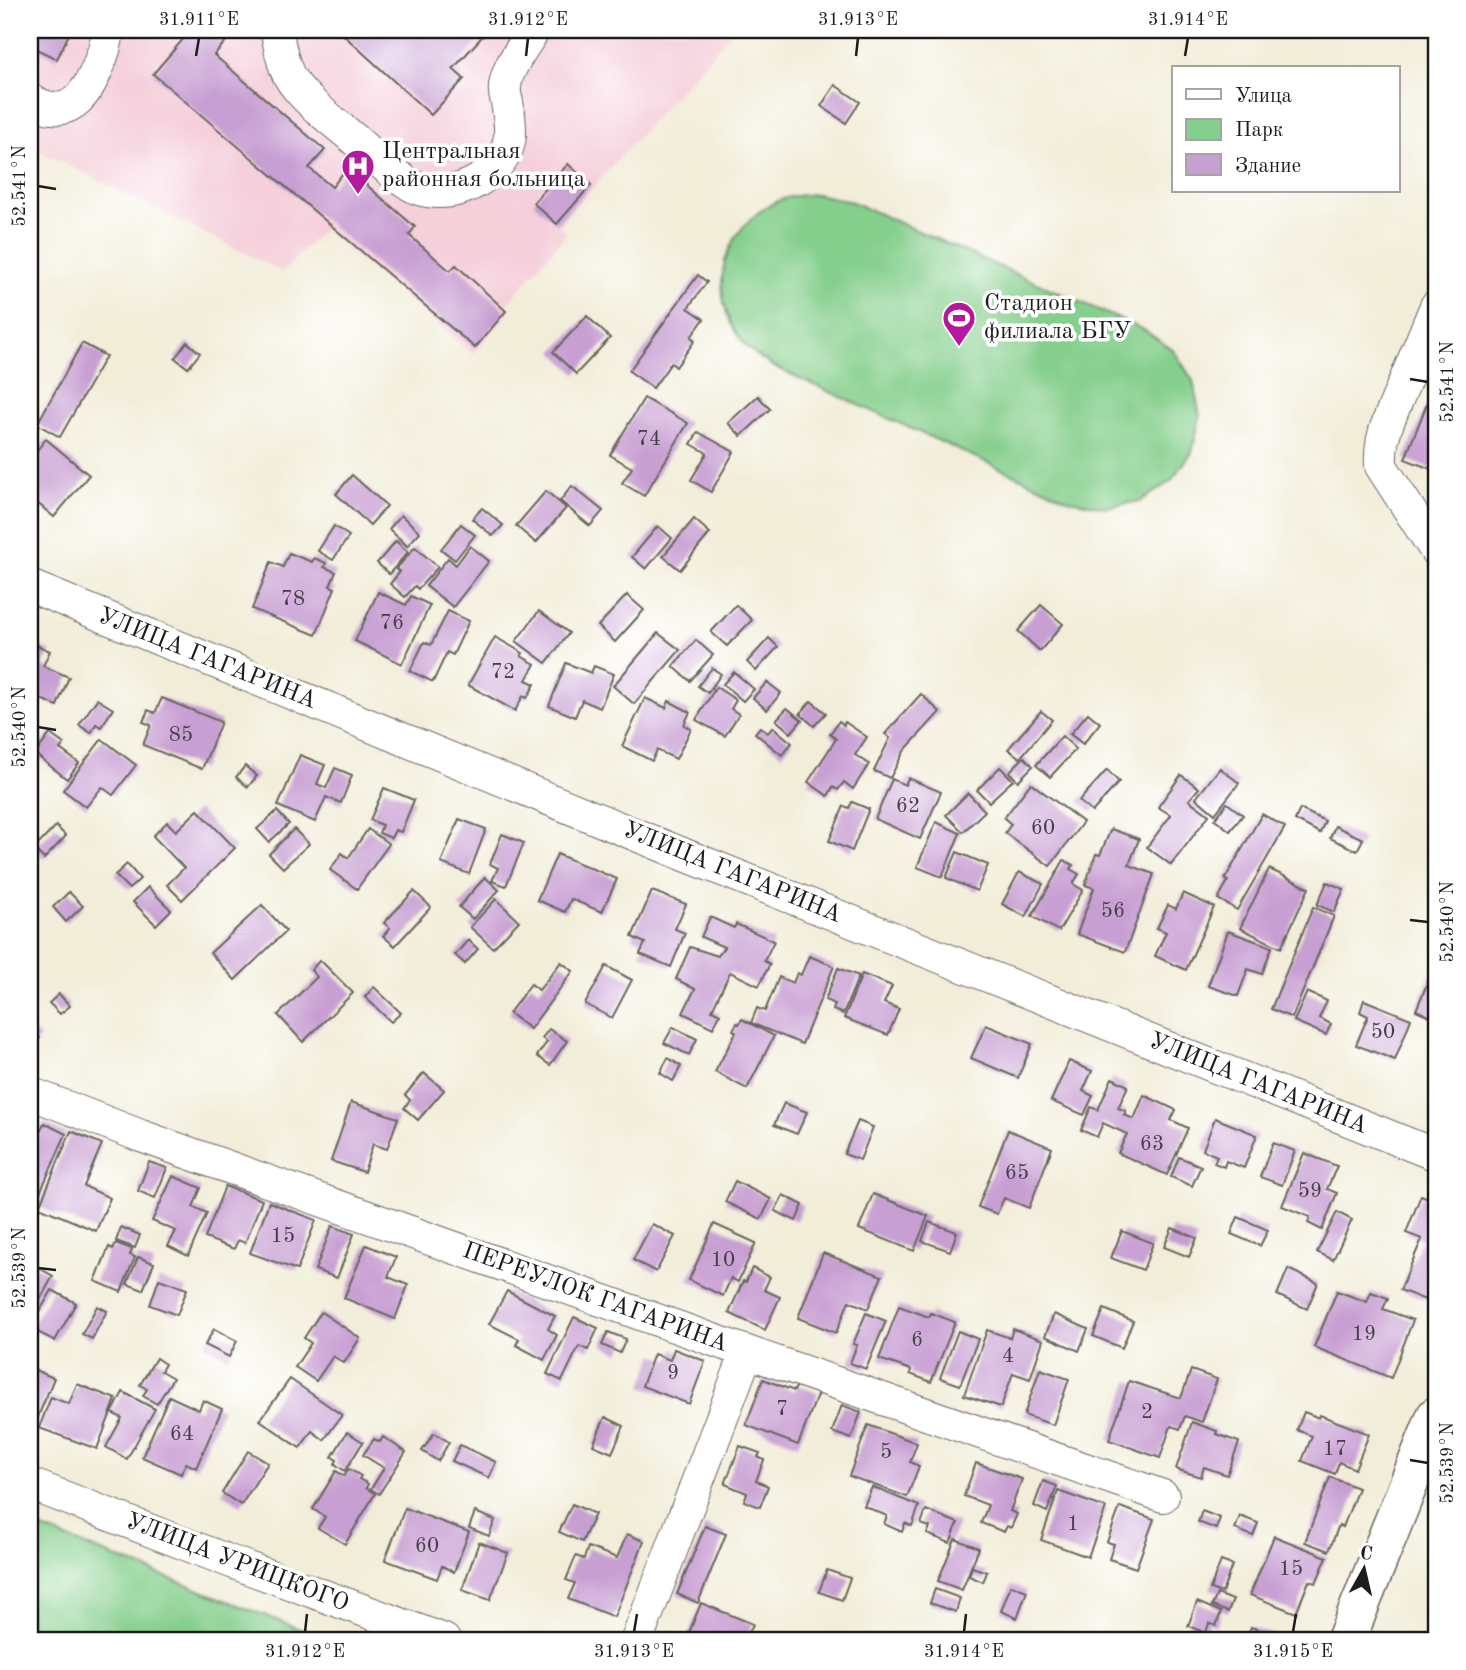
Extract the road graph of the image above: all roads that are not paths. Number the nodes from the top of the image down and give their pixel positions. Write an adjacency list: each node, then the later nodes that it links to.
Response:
1 (108, 30): 4 (street)
2 (276, 30): 3 (street)
3 (534, 30)
4 (30, 100)
5 (1436, 306): 6 (street)
6 (1436, 551)
7 (30, 586): 9 (street, УЛИЦА ГАГАРИНА)
8 (30, 1093): 10 (street, ПЕРЕУЛОК ГАГАРИНА)
9 (1436, 1155)
10 (747, 1352): 13 (street, ПЕРЕУЛОК ГАГАРИНА); 15 (street)
11 (1436, 1416): 16 (main road)
12 (30, 1484): 14 (street, УЛИЦА УРИЦКОГО)
13 (1163, 1496)
14 (444, 1640)
15 (637, 1640)
16 (1346, 1640)

